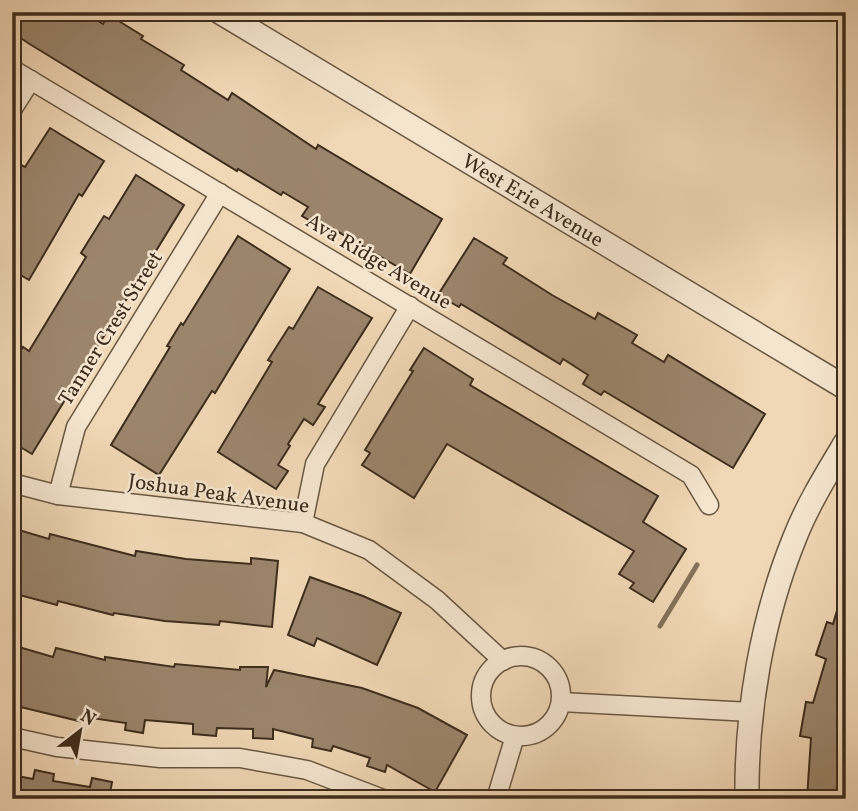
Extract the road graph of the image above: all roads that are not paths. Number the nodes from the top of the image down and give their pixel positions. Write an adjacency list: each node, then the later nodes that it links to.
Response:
1 (220, 12): 7 (street, West Erie Avenue)
2 (12, 69): 3 (street, Ava Ridge Avenue)
3 (31, 80): 4 (street); 5 (street, Ava Ridge Avenue)
4 (12, 110)
5 (220, 193): 6 (street, Ava Ridge Avenue); 10 (street, Tanner Crest Street)
6 (410, 306): 11 (street, Ava Ridge Avenue); 12 (street)
7 (846, 387)
8 (846, 442): 15 (street)
9 (12, 483): 10 (street, Joshua Peak Avenue)
10 (58, 495): 12 (street, Joshua Peak Avenue)
11 (709, 505)
12 (303, 523): 13 (street, Joshua Peak Avenue)
13 (503, 661): 14 (street); 16 (street)
14 (561, 702): 15 (street); 16 (street)
15 (751, 712): 20 (street)
16 (515, 736): 19 (street)
17 (12, 737): 18 (street)
18 (383, 799)
19 (496, 799)
20 (747, 799)

